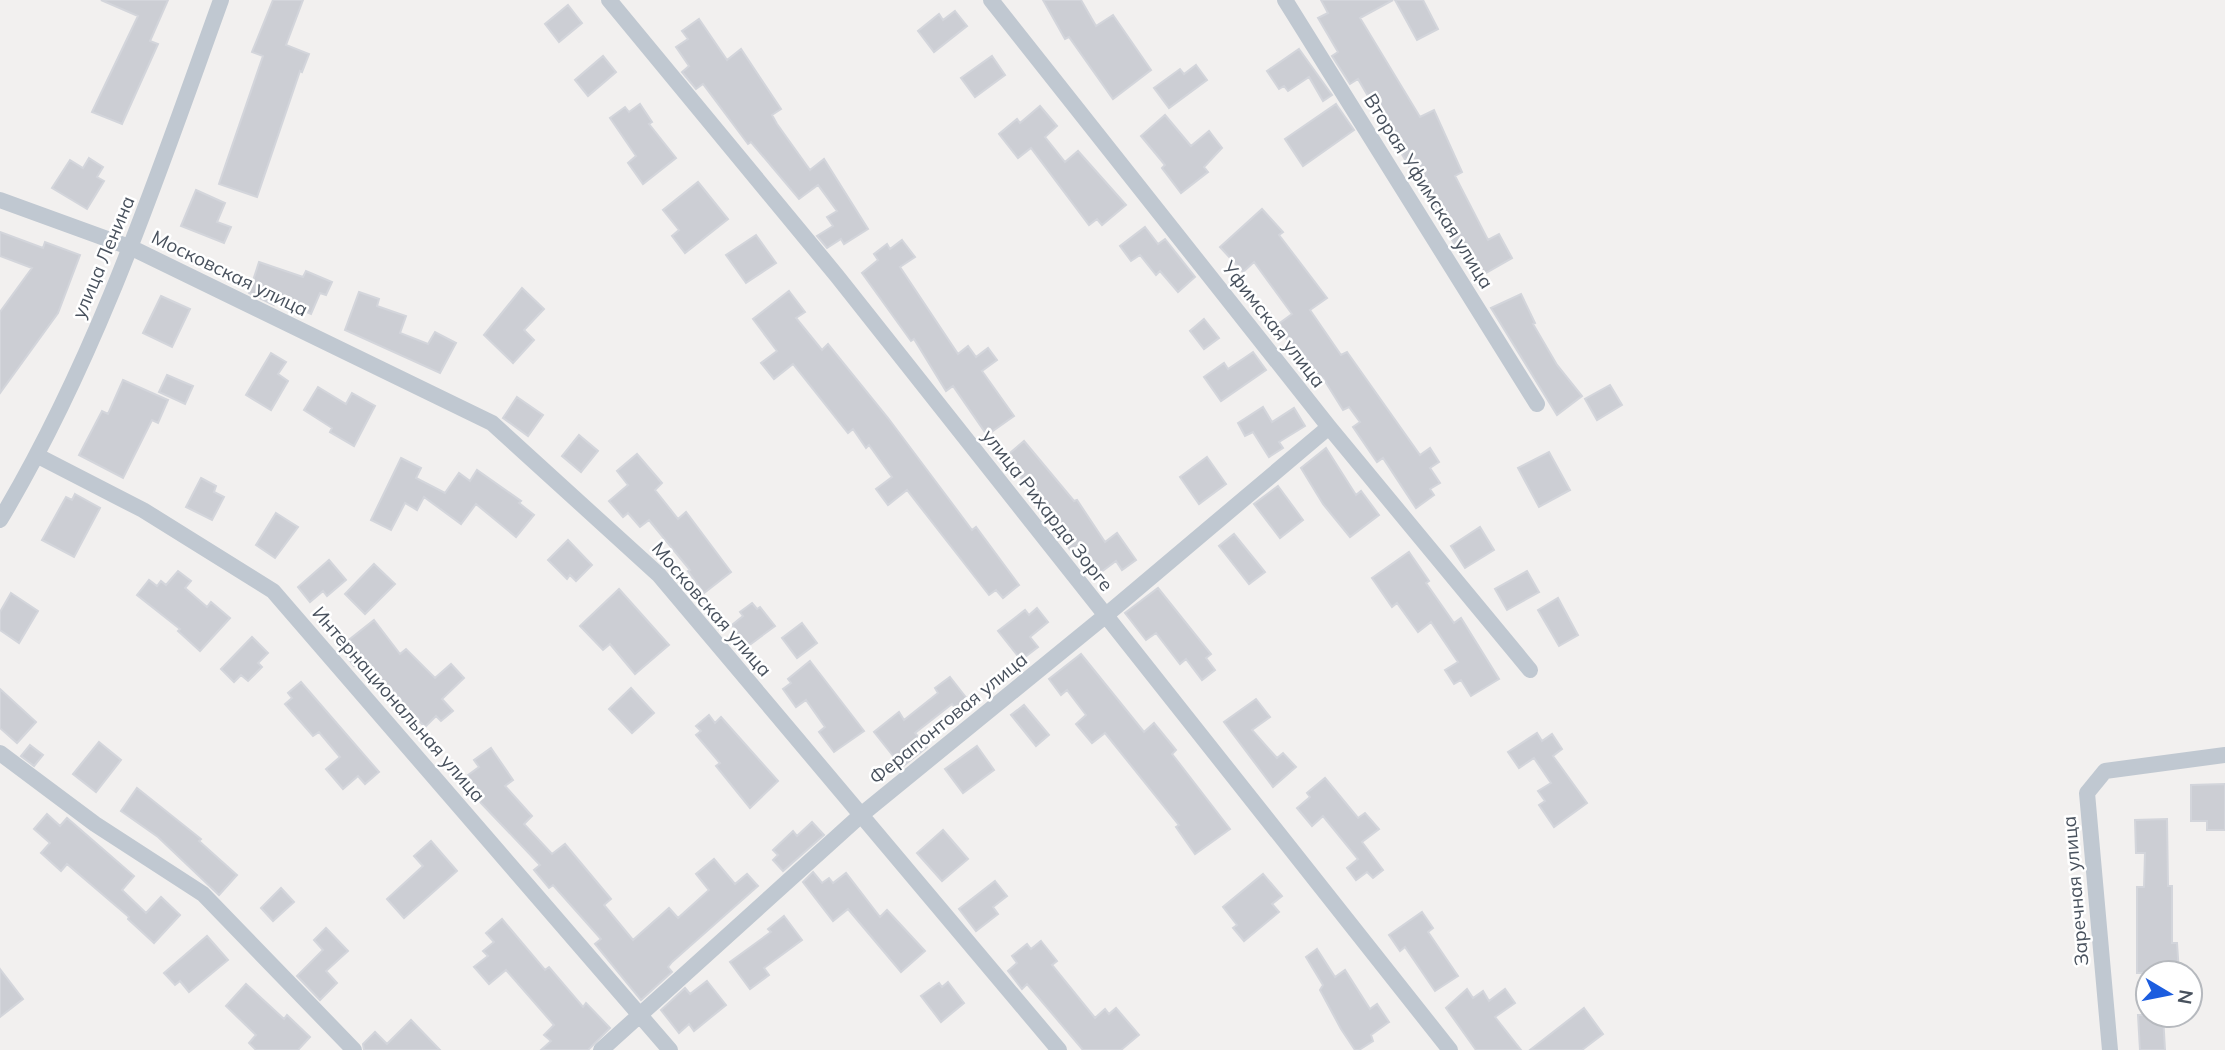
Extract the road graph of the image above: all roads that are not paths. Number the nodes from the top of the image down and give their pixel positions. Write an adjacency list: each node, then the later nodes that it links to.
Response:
1 (221, 0): 6 (street, улица Ленина)
2 (609, 0): 11 (street, улица Рихарда Зорге)
3 (991, 0): 8 (street, Уфимская улица)
4 (1285, 0): 7 (street, Вторая Уфимская улица)
5 (0, 200): 6 (street, Московская улица)
6 (132, 248): 9 (street, улица Ленина); 15 (street, Московская улица)
7 (1537, 404)
8 (1329, 427): 11 (street, Ферапонтовая улица); 12 (street, Уфимская улица)
9 (38, 456): 10 (street, улица Ленина); 16 (street, Интернациональная улица)
10 (0, 520)
11 (1105, 616): 15 (street, Ферапонтовая улица); 21 (street, улица Рихарда Зорге)
12 (1530, 670)
13 (0, 753): 17 (street)
14 (2225, 755): 22 (street, Заречная улица)
15 (861, 815): 16 (street, Ферапонтовая улица); 20 (street, Московская улица)
16 (640, 1015): 18 (street, Ферапонтовая улица); 19 (street, Интернациональная улица)
17 (354, 1050)
18 (601, 1050)
19 (670, 1050)
20 (1059, 1050)
21 (1450, 1050)
22 (2110, 1050)

